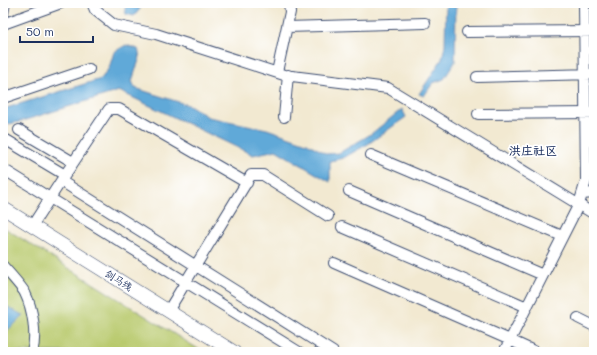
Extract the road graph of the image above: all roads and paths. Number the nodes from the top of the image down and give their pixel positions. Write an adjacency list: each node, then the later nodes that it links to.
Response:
1 (5, 3): 6 (street)
2 (62, 3): 8 (street)
3 (92, 3): 13 (street)
4 (290, 3): 9 (street)
5 (584, 3): 10 (street)
6 (3, 14)
7 (425, 23): 9 (street)
8 (3, 24)
9 (287, 27): 13 (street)
10 (589, 31): 11 (street); 14 (street)
11 (467, 32)
12 (89, 69): 17 (street)
13 (277, 72): 15 (street)
14 (590, 74): 16 (street); 18 (street)
15 (288, 75): 20 (street); 33 (street)
16 (477, 77)
17 (3, 98)
18 (590, 113): 19 (street); 23 (street)
19 (478, 114)
20 (284, 117)
21 (19, 130): 25 (street)
22 (3, 138): 27 (street)
23 (590, 151): 31 (street)
24 (371, 155): 39 (street)
25 (73, 162): 27 (street); 28 (street)
26 (3, 169): 32 (street)
27 (63, 178): 32 (street); 42 (street)
28 (247, 183): 36 (street); 42 (street)
29 (349, 191): 43 (street)
30 (594, 193): 31 (street)
31 (582, 194): 33 (street)
32 (50, 198): 37 (street); 44 (street)
33 (578, 204): 35 (street); 39 (street)
34 (3, 208): 37 (main road, 剑马线)
35 (594, 214)
36 (328, 216)
37 (32, 226): 46 (main road, 剑马线)
38 (342, 227): 45 (street)
39 (562, 236): 43 (street)
40 (334, 263): 49 (street)
41 (3, 266): 50 (street)
42 (196, 266): 44 (street); 53 (street)
43 (543, 275): 45 (street)
44 (186, 282): 46 (street); 52 (street)
45 (527, 307): 49 (street)
46 (168, 311): 51 (main road, 剑马线)
47 (578, 318): 48 (street)
48 (594, 326)
49 (510, 340): 54 (street); 55 (street)
50 (32, 352)
51 (234, 352)
52 (298, 352)
53 (332, 352)
54 (504, 352)
55 (536, 352)

